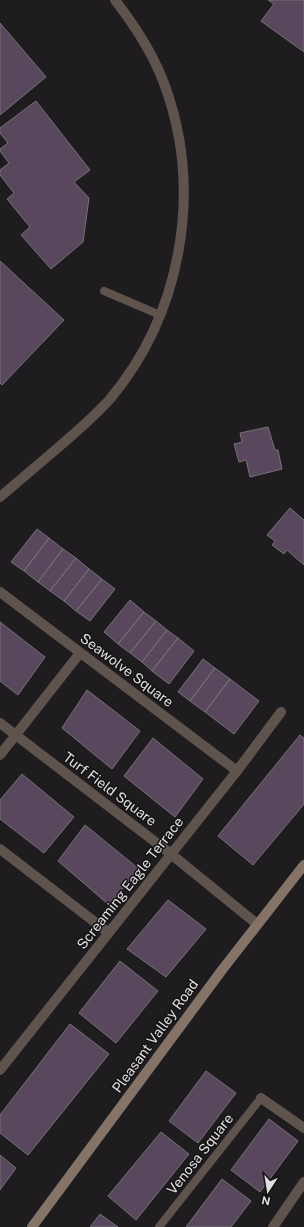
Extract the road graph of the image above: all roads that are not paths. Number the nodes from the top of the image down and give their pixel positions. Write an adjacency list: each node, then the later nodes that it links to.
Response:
1 (115, 0): 3 (street)
2 (104, 291): 3 (lane)
3 (160, 315): 4 (street)
4 (0, 497)
5 (0, 592): 6 (street, Seawolve Square)
6 (80, 653): 9 (street); 11 (street, Seawolve Square)
7 (281, 712): 11 (street, Screaming Eagle Terrace)
8 (0, 723): 9 (street, Turf Field Square)
9 (15, 735): 10 (street); 13 (street, Turf Field Square)
10 (0, 755)
11 (237, 771): 13 (street, Screaming Eagle Terrace)
12 (0, 849): 16 (street)
13 (171, 854): 15 (street, Turf Field Square); 16 (street, Screaming Eagle Terrace)
14 (304, 864): 15 (street, Pleasant Valley Road)
15 (257, 924): 21 (street, Pleasant Valley Road)
16 (108, 933): 17 (street, Screaming Eagle Terrace)
17 (0, 1070)
18 (261, 1098): 19 (street); 22 (lane, Venosa Square)
19 (304, 1128)
20 (304, 1182): 23 (street)
21 (32, 1227)
22 (159, 1227)
23 (273, 1227)

